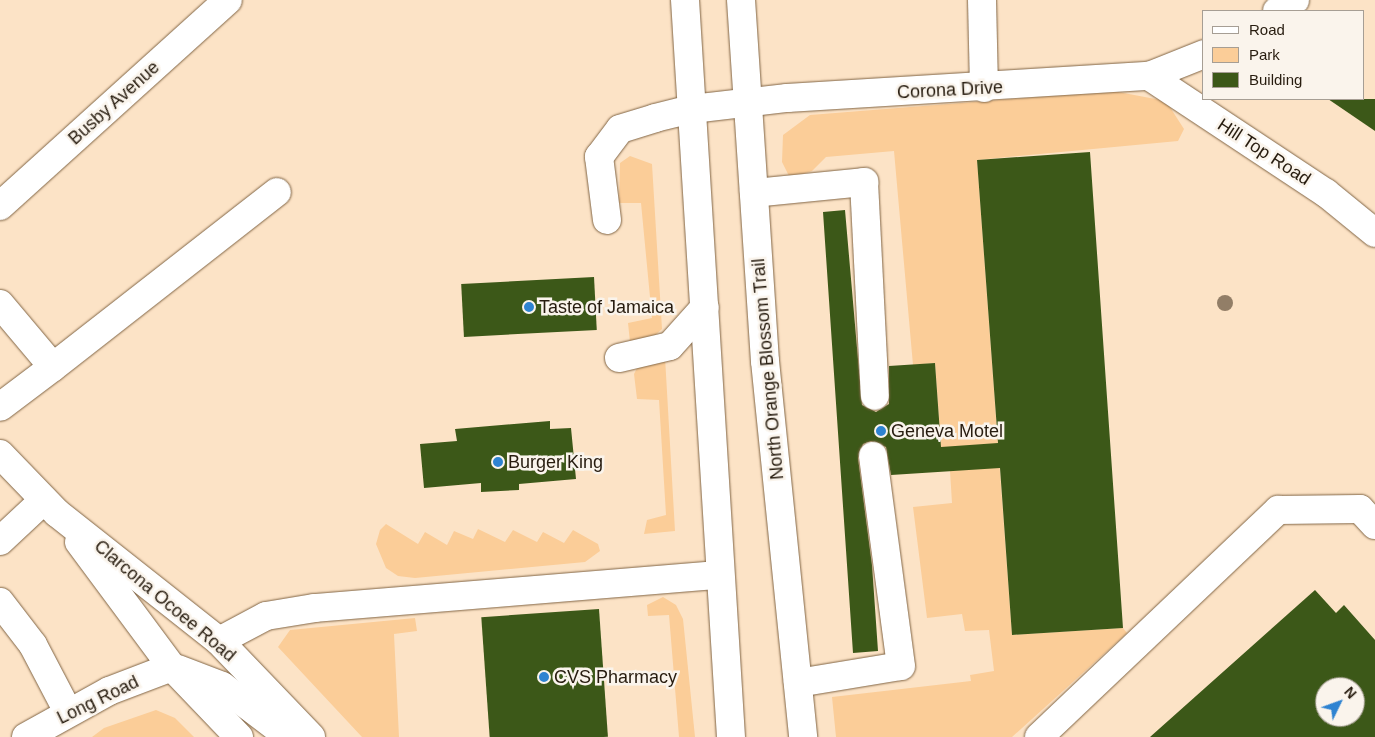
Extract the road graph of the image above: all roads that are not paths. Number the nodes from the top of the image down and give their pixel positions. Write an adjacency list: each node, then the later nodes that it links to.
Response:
1 (228, 0): 14 (main road, Busby Avenue)
2 (685, 0): 11 (main road)
3 (741, 0): 10 (main road, North Orange Blossom Trail)
4 (982, 0): 9 (main road)
5 (1295, 0): 6 (main road)
6 (1279, 10)
7 (1202, 55): 8 (main road, Corona Drive)
8 (1149, 76): 9 (main road, Corona Drive); 16 (main road, Hill Top Road)
9 (984, 88): 10 (main road, Corona Drive)
10 (748, 102): 11 (main road, Corona Drive); 13 (main road, North Orange Blossom Trail)
11 (692, 109): 15 (main road, Corona Drive); 18 (main road)
12 (277, 192): 20 (main road)
13 (754, 193): 21 (main road); 32 (main road, North Orange Blossom Trail)
14 (0, 206)
15 (607, 220)
16 (1375, 233)
17 (0, 304): 20 (main road)
18 (705, 307): 19 (main road); 28 (main road)
19 (618, 358)
20 (53, 367): 22 (main road)
21 (875, 396)
22 (0, 407)
23 (0, 454): 25 (main road, Clarcona Ocoee Road)
24 (873, 456): 32 (main road)
25 (50, 506): 27 (main road); 30 (main road, Clarcona Ocoee Road); 31 (main road, Clarcona Ocoee Road)
26 (1375, 525): 40 (main road)
27 (0, 540)
28 (720, 575): 30 (main road); 38 (main road)
29 (0, 602): 33 (main road)
30 (219, 641): 37 (main road, Clarcona Ocoee Road)
31 (172, 667): 33 (main road, Long Road); 35 (main road, Clarcona Ocoee Road); 36 (main road)
32 (798, 682): 39 (main road, North Orange Blossom Trail)
33 (68, 712): 34 (main road, Long Road)
34 (26, 737)
35 (239, 737)
36 (289, 737)
37 (311, 737)
38 (731, 737)
39 (803, 737)
40 (1039, 737)

